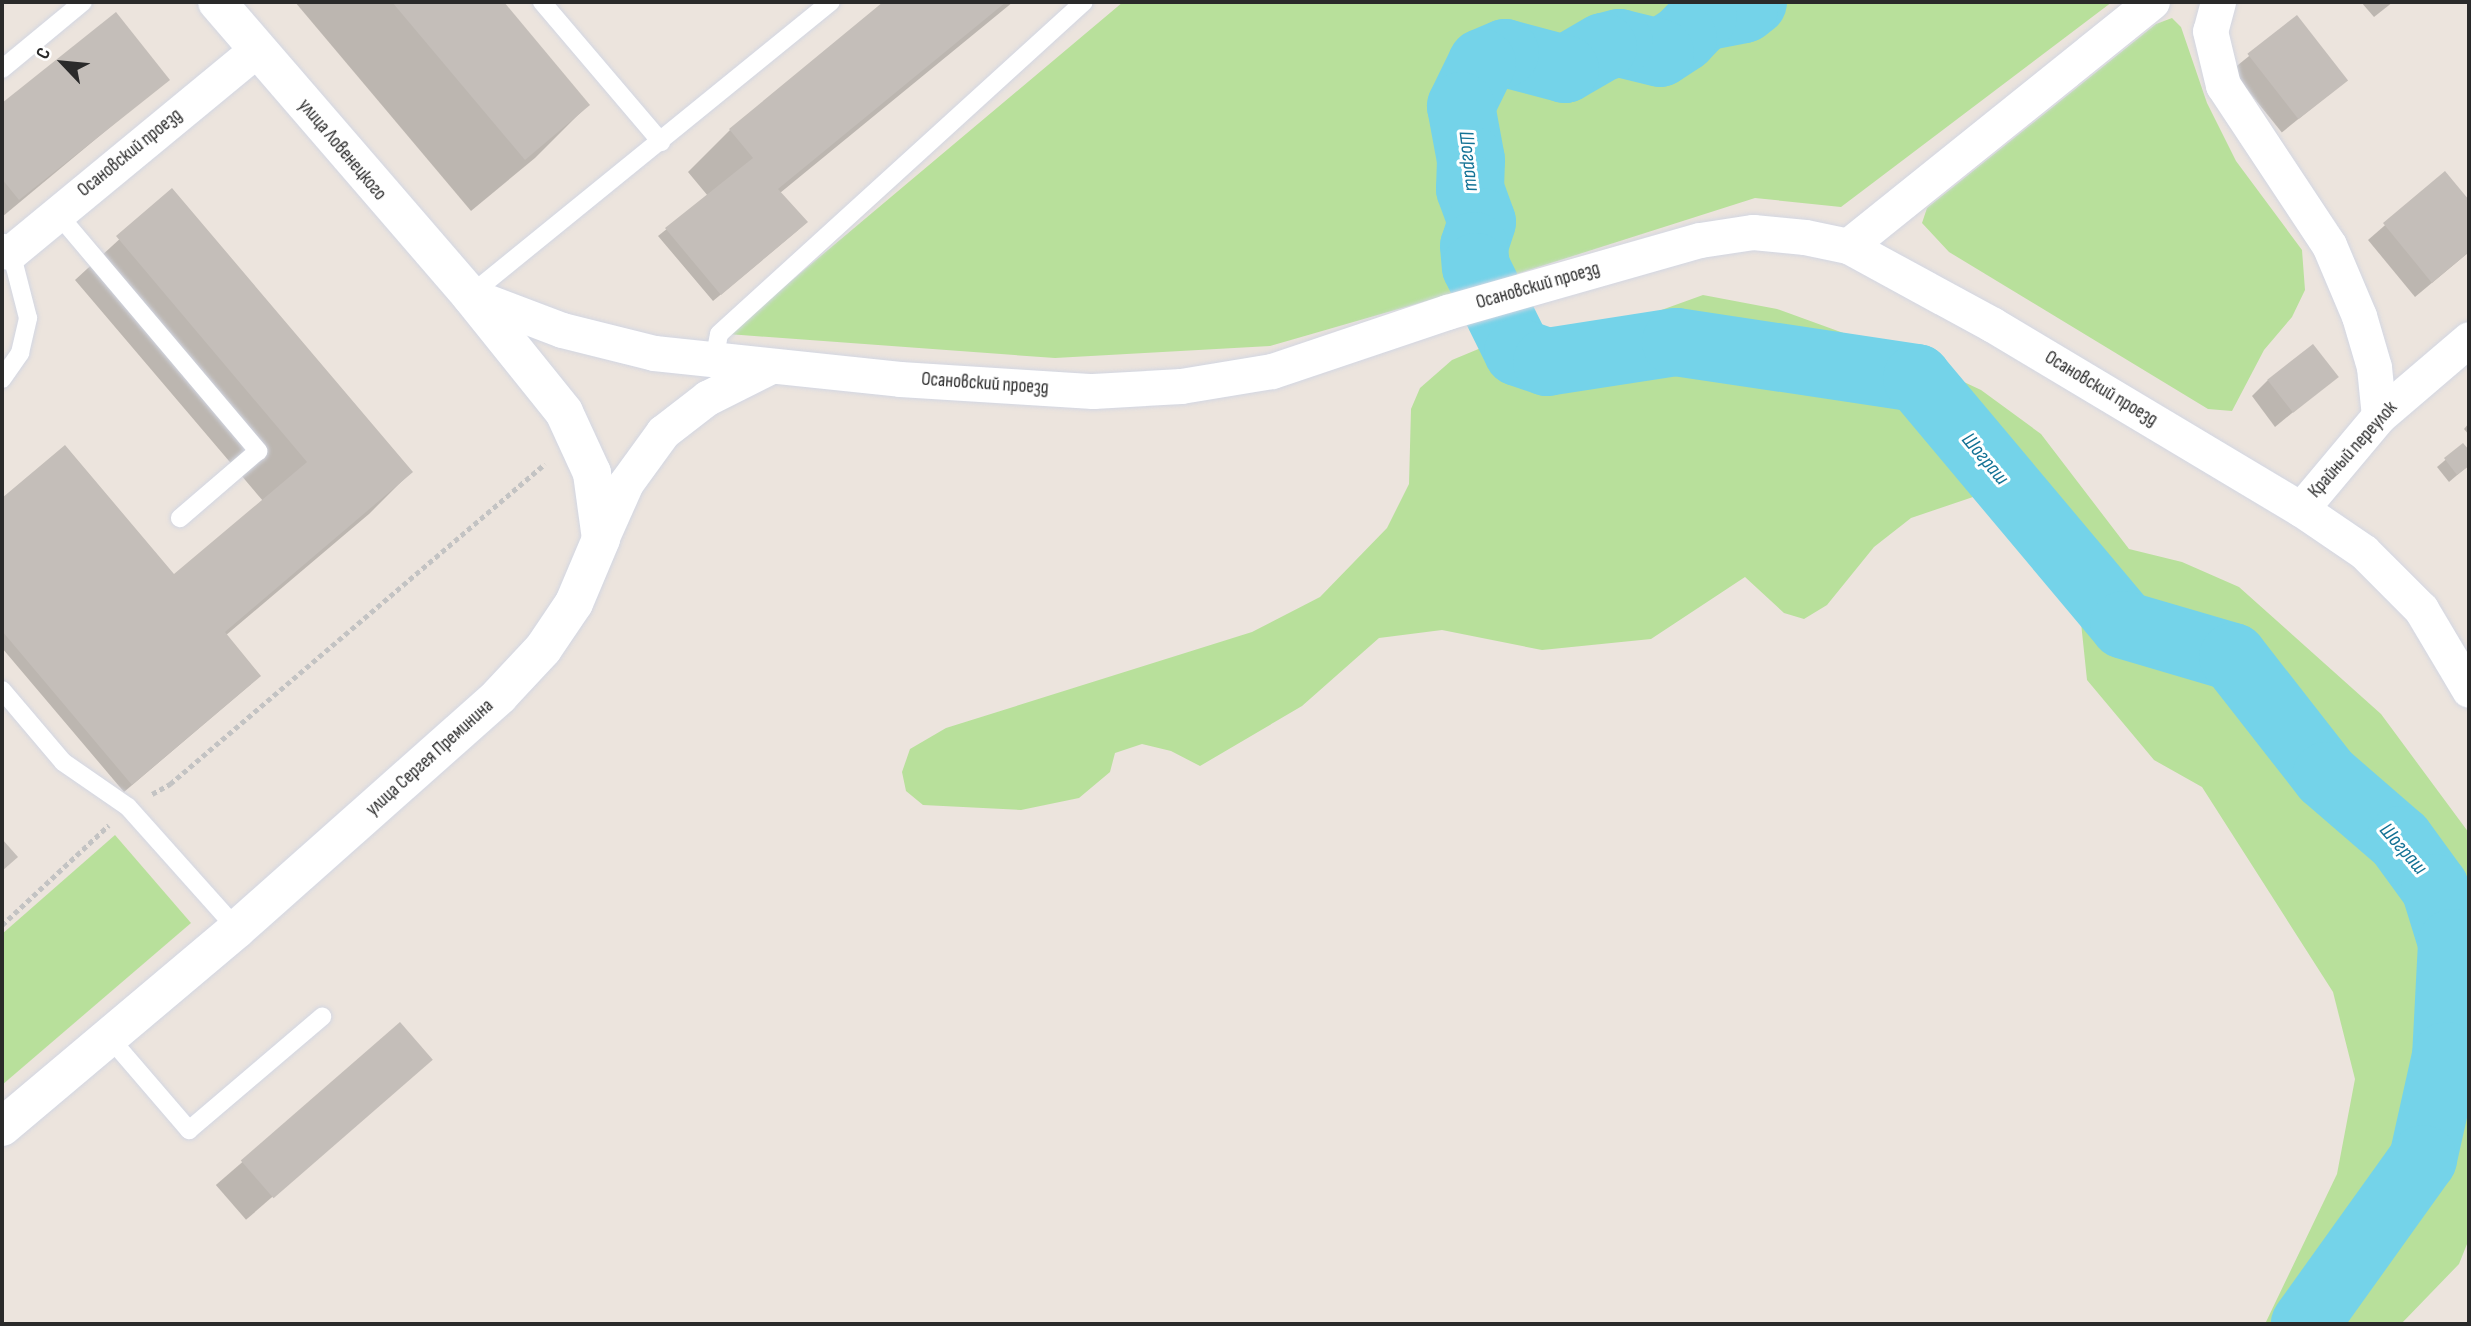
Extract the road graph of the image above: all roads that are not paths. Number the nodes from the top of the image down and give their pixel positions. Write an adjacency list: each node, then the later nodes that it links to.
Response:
1 (83, 2): 9 (lane)
2 (217, 2): 8 (street, улица Ловенецкого)
3 (542, 2): 10 (lane)
4 (831, 2): 10 (lane)
5 (1084, 2): 16 (lane)
6 (2152, 2): 12 (street)
7 (2218, 2): 19 (street)
8 (257, 49): 11 (street, Осановский проезд); 14 (street, улица Ловенецкого)
9 (2, 69)
10 (661, 142): 14 (lane)
11 (57, 213): 13 (street, Осановский проезд); 21 (lane)
12 (1848, 246): 17 (street, Осановский проезд); 20 (street, Осановский проезд)
13 (6, 251): 18 (lane)
14 (470, 295): 16 (street, Осановский проезд); 22 (street)
15 (2469, 339): 19 (street, Крайный переулок)
16 (714, 360): 17 (street, Осановский проезд)
17 (769, 367): 22 (street)
18 (2, 379)
19 (2379, 416): 20 (street, Крайный переулок)
20 (2301, 509): 24 (street, Осановский проезд)
21 (180, 518)
22 (601, 540): 25 (street, улица Сергея Преминина)
23 (2, 690): 25 (lane)
24 (2469, 690)
25 (237, 929): 27 (street, улица Сергея Преминина)
26 (322, 1017): 27 (lane)
27 (109, 1037): 28 (street, улица Сергея Преминина)
28 (2, 1127)

